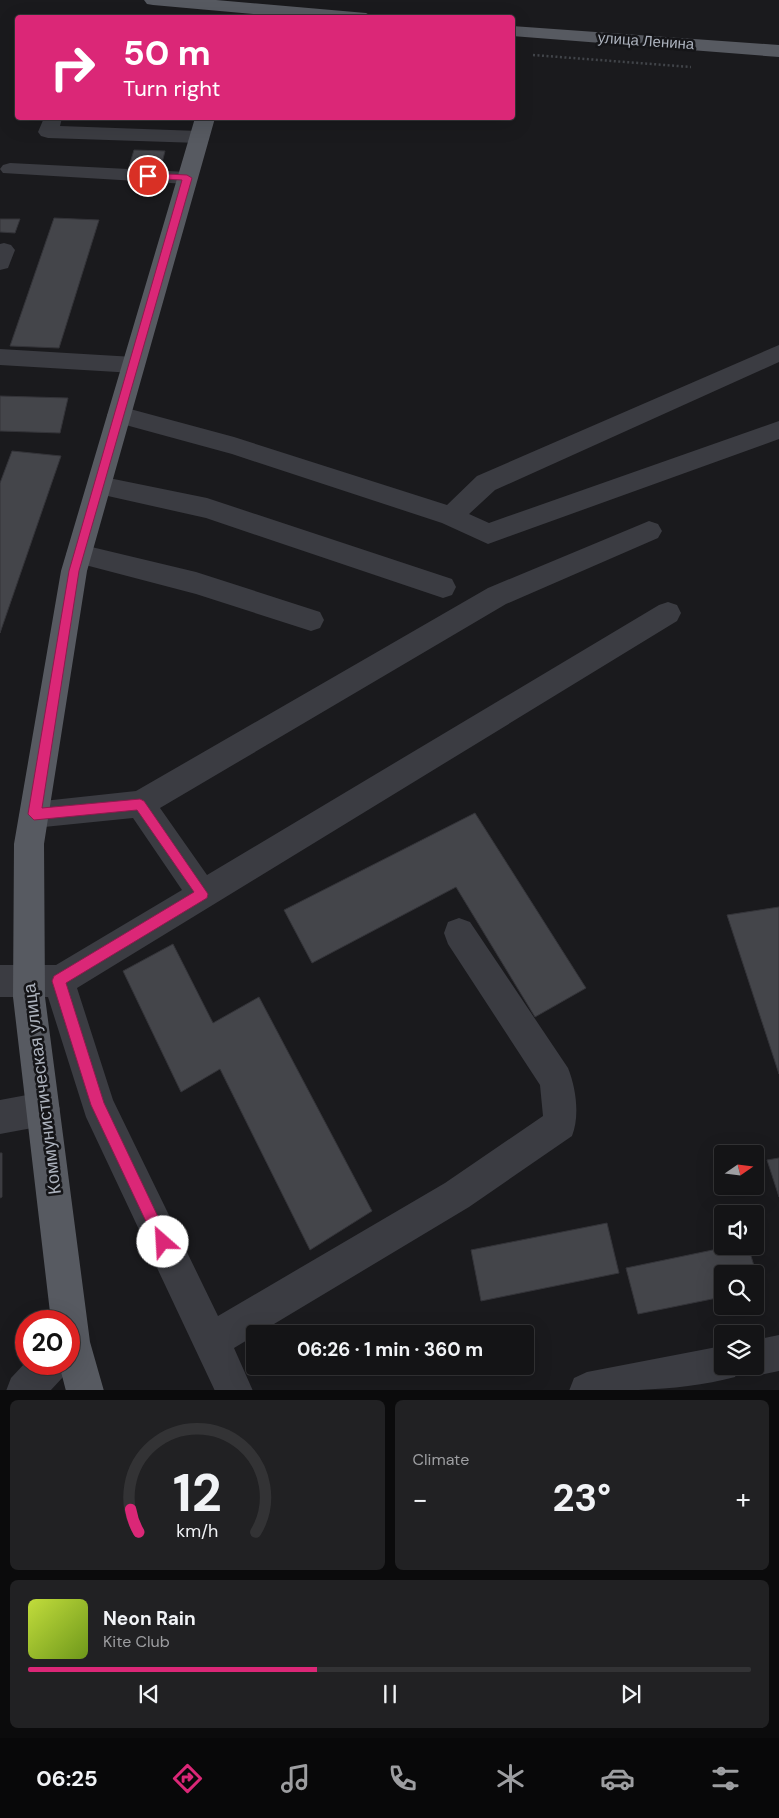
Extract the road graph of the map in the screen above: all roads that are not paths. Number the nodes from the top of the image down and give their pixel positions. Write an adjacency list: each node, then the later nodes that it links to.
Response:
1 (153, 0): 2 (main road)
2 (228, 7): 3 (main road)
3 (328, 15)
4 (515, 30): 5 (main road, улица Ленина)
5 (779, 51)
6 (52, 120): 7 (street)
7 (202, 127): 9 (main road, Коммунистическая улица)
8 (10, 169): 9 (street)
9 (187, 178): 12 (main road, Коммунистическая улица)
10 (779, 354): 16 (street)
11 (0, 357): 12 (street)
12 (134, 365): 13 (main road, Коммунистическая улица)
13 (119, 415): 15 (main road, Коммунистическая улица); 16 (street)
14 (779, 430): 16 (street)
15 (99, 485): 18 (main road, Коммунистическая улица); 19 (street)
16 (451, 516)
17 (649, 531): 22 (street)
18 (79, 554): 21 (street); 23 (main road, Коммунистическая улица)
19 (443, 587)
20 (668, 613): 24 (street)
21 (311, 620)
22 (140, 804): 23 (street); 24 (street)
23 (34, 814): 26 (main road, Коммунистическая улица)
24 (202, 894): 26 (street)
25 (459, 932): 30 (street)
26 (29, 980): 27 (main road, Коммунистическая улица); 30 (street)
27 (43, 1109): 28 (street); 29 (main road, Коммунистическая улица)
28 (0, 1117)
29 (61, 1310)
30 (211, 1341): 38 (street)
31 (779, 1353): 32 (street)
32 (764, 1356)
33 (714, 1366): 39 (street)
34 (39, 1375): 36 (street)
35 (77, 1375): 37 (main road, Коммунистическая улица)
36 (24, 1390)
37 (85, 1390)
38 (235, 1390)
39 (587, 1390)

